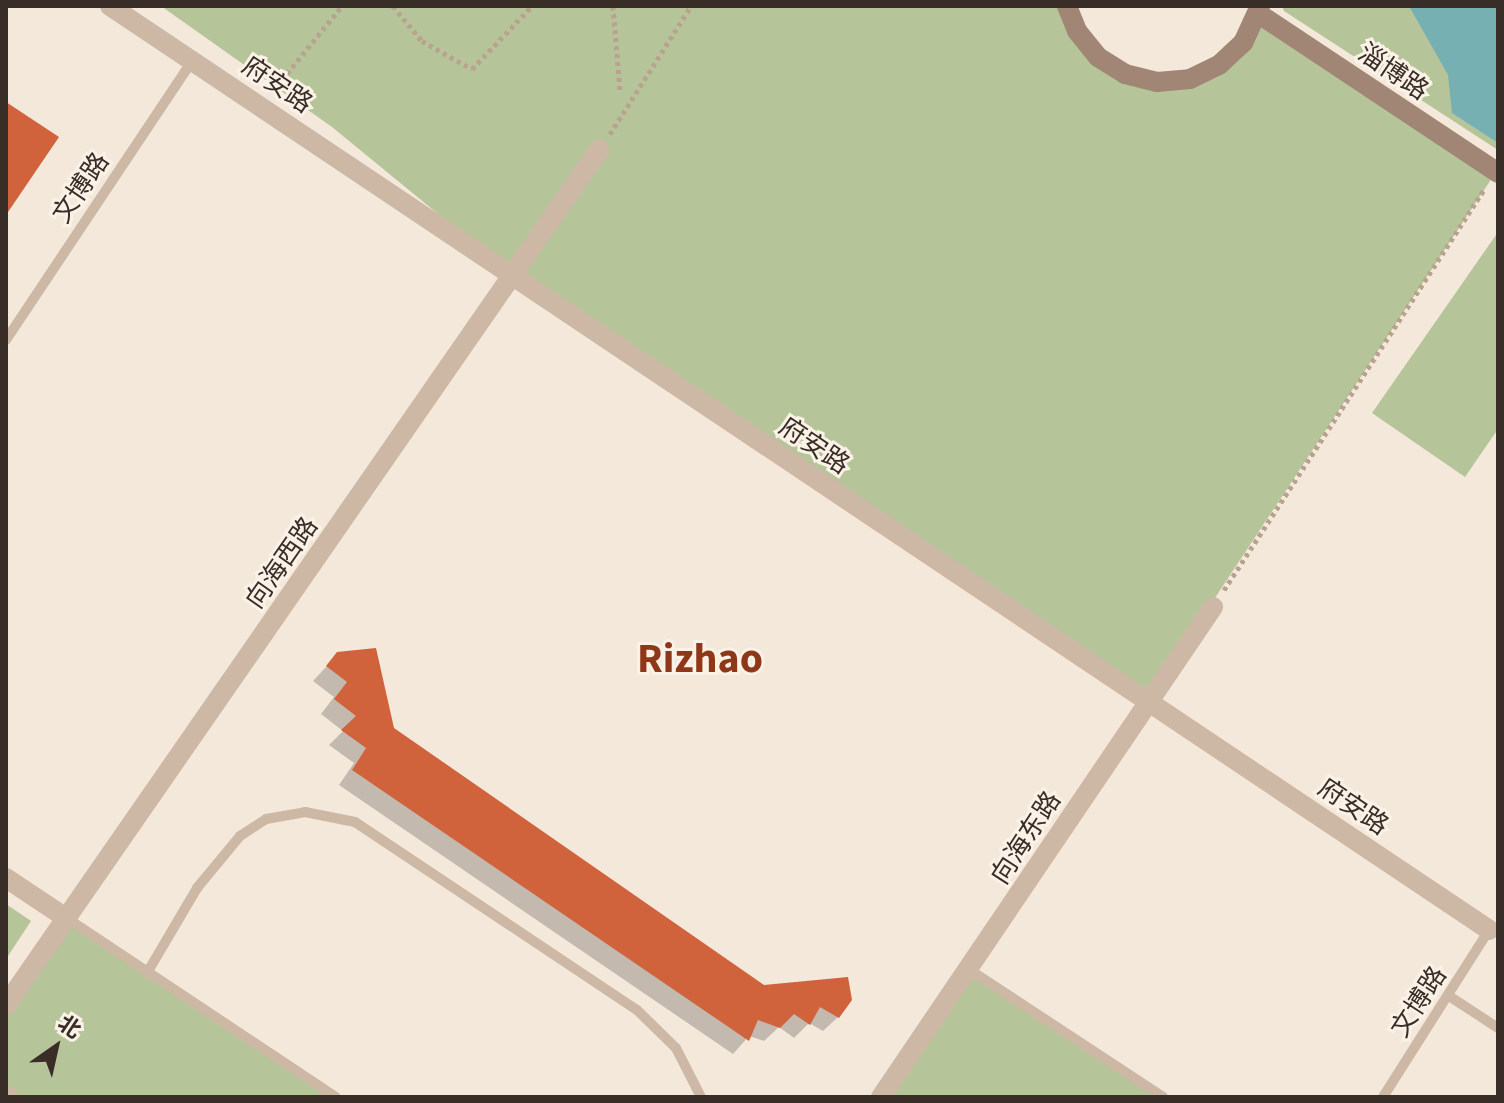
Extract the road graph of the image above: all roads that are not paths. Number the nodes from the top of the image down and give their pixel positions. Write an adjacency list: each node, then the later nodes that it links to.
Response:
1 (110, 6): 4 (street, 府安路)
2 (1067, 6): 3 (street, 淄博路)
3 (1259, 10): 6 (street, 淄博路)
4 (193, 60): 7 (street, 府安路); 8 (lane, 文博路)
5 (599, 150): 7 (street, 向海西路)
6 (1497, 173)
7 (515, 277): 10 (street, 府安路); 12 (street, 向海西路)
8 (6, 340)
9 (1213, 607): 10 (street, 向海东路)
10 (1147, 701): 13 (street, 府安路); 14 (street, 向海东路)
11 (6, 878): 12 (street)
12 (63, 916): 15 (lane); 17 (street, 向海西路)
13 (1489, 930): 16 (lane, 文博路)
14 (970, 970): 21 (street, 向海东路); 22 (lane)
15 (147, 973): 19 (lane); 20 (lane)
16 (1449, 996): 18 (lane); 23 (lane, 文博路)
17 (6, 1005)
18 (1498, 1028)
19 (336, 1097)
20 (701, 1097)
21 (881, 1097)
22 (1163, 1097)
23 (1383, 1097)

